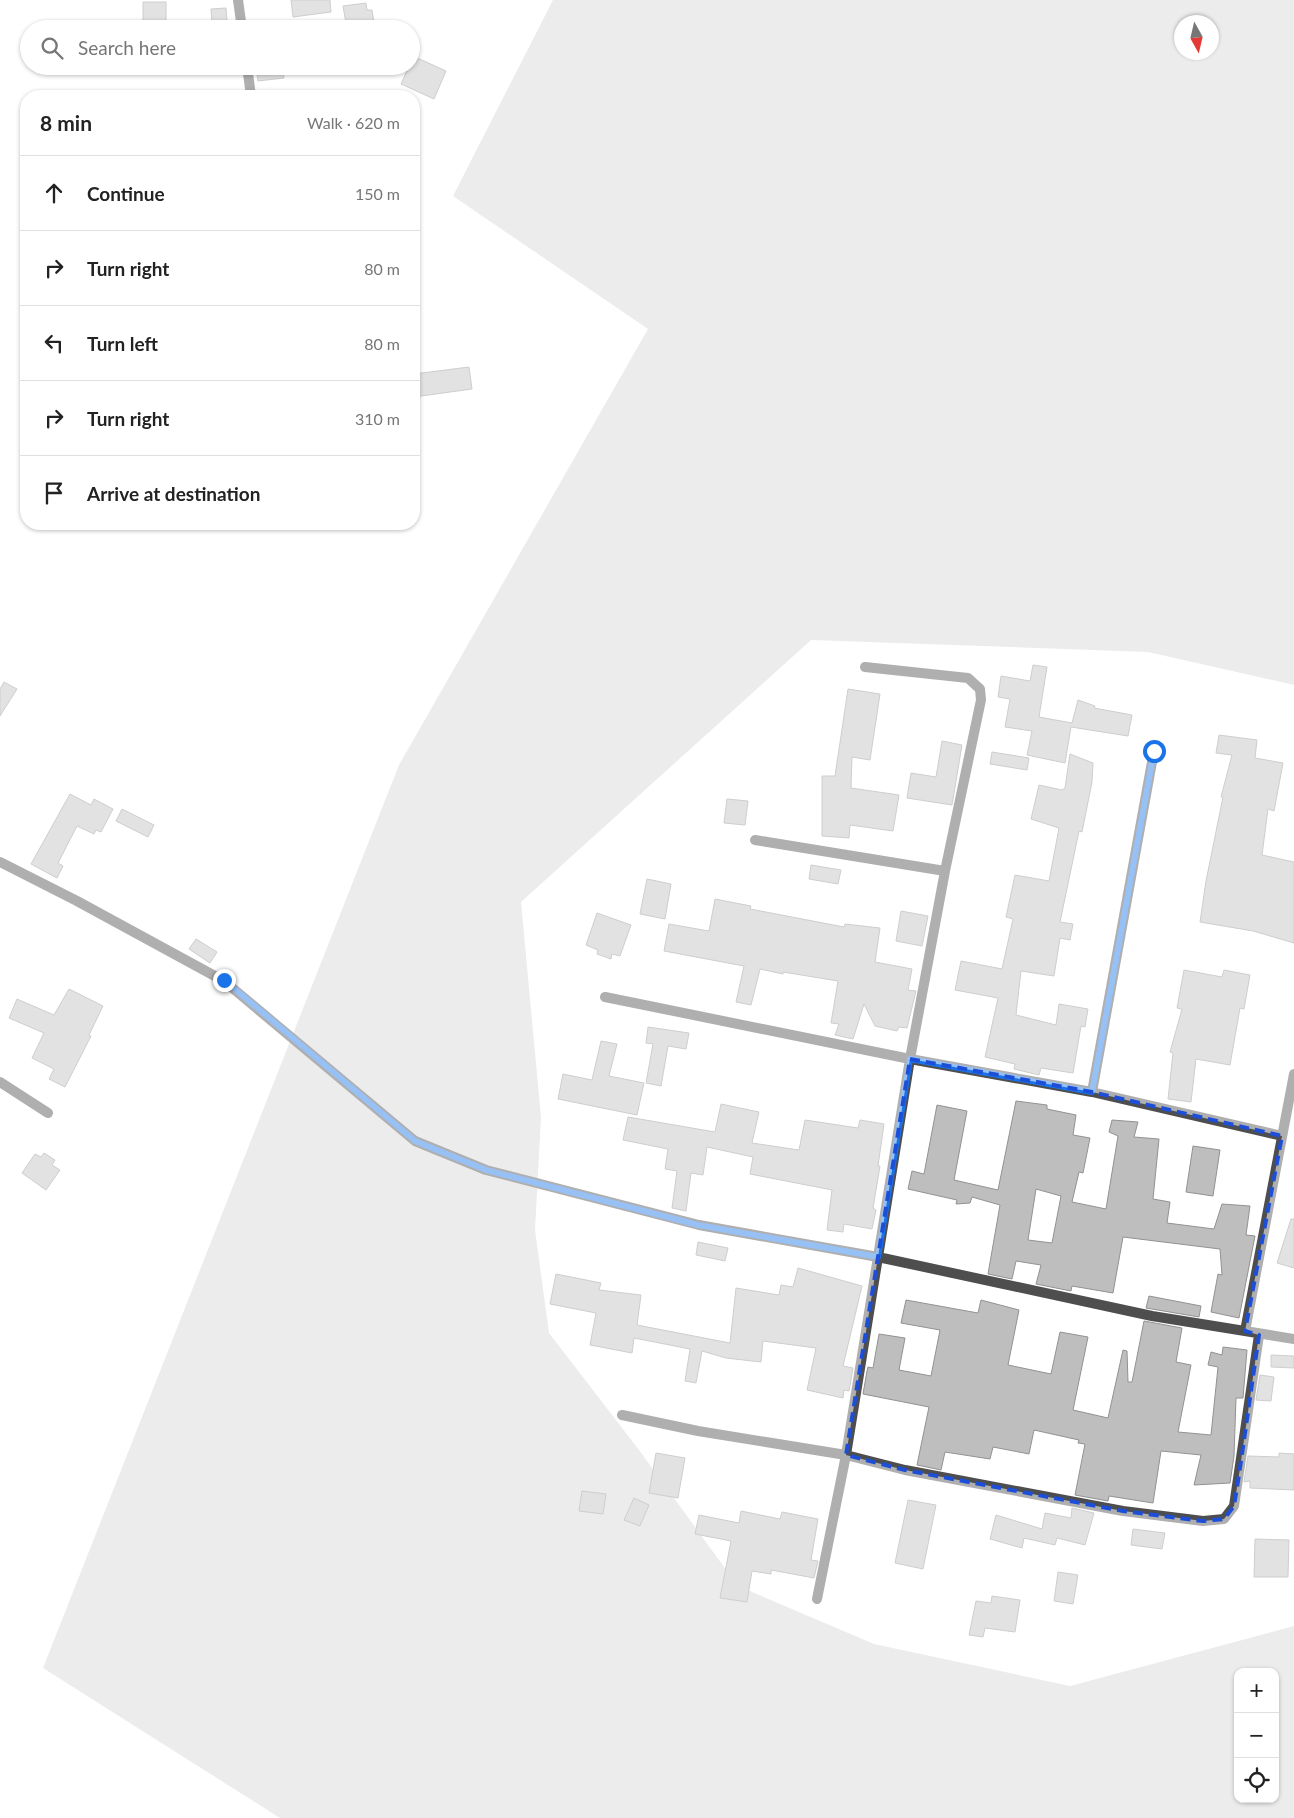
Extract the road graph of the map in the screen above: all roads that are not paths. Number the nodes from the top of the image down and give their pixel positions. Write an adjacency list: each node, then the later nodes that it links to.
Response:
1 (238, 0): 2 (street)
2 (241, 20)
3 (248, 75): 4 (street)
4 (250, 90)
5 (865, 667): 9 (street)
6 (1154, 751): 14 (street)
7 (755, 840): 9 (street)
8 (0, 862): 17 (street)
9 (945, 871): 11 (street)
10 (605, 997): 11 (street)
11 (910, 1059): 14 (street); 17 (street)
12 (1294, 1074): 16 (street)
13 (0, 1082): 15 (street)
14 (1092, 1092): 16 (street)
15 (48, 1113)
16 (1282, 1136): 18 (street)
17 (878, 1257): 18 (street); 22 (street)
18 (1245, 1331): 19 (street)
19 (1259, 1335): 20 (street); 22 (street)
20 (1294, 1339)
21 (622, 1415): 22 (street)
22 (846, 1455): 23 (street)
23 (817, 1599)

